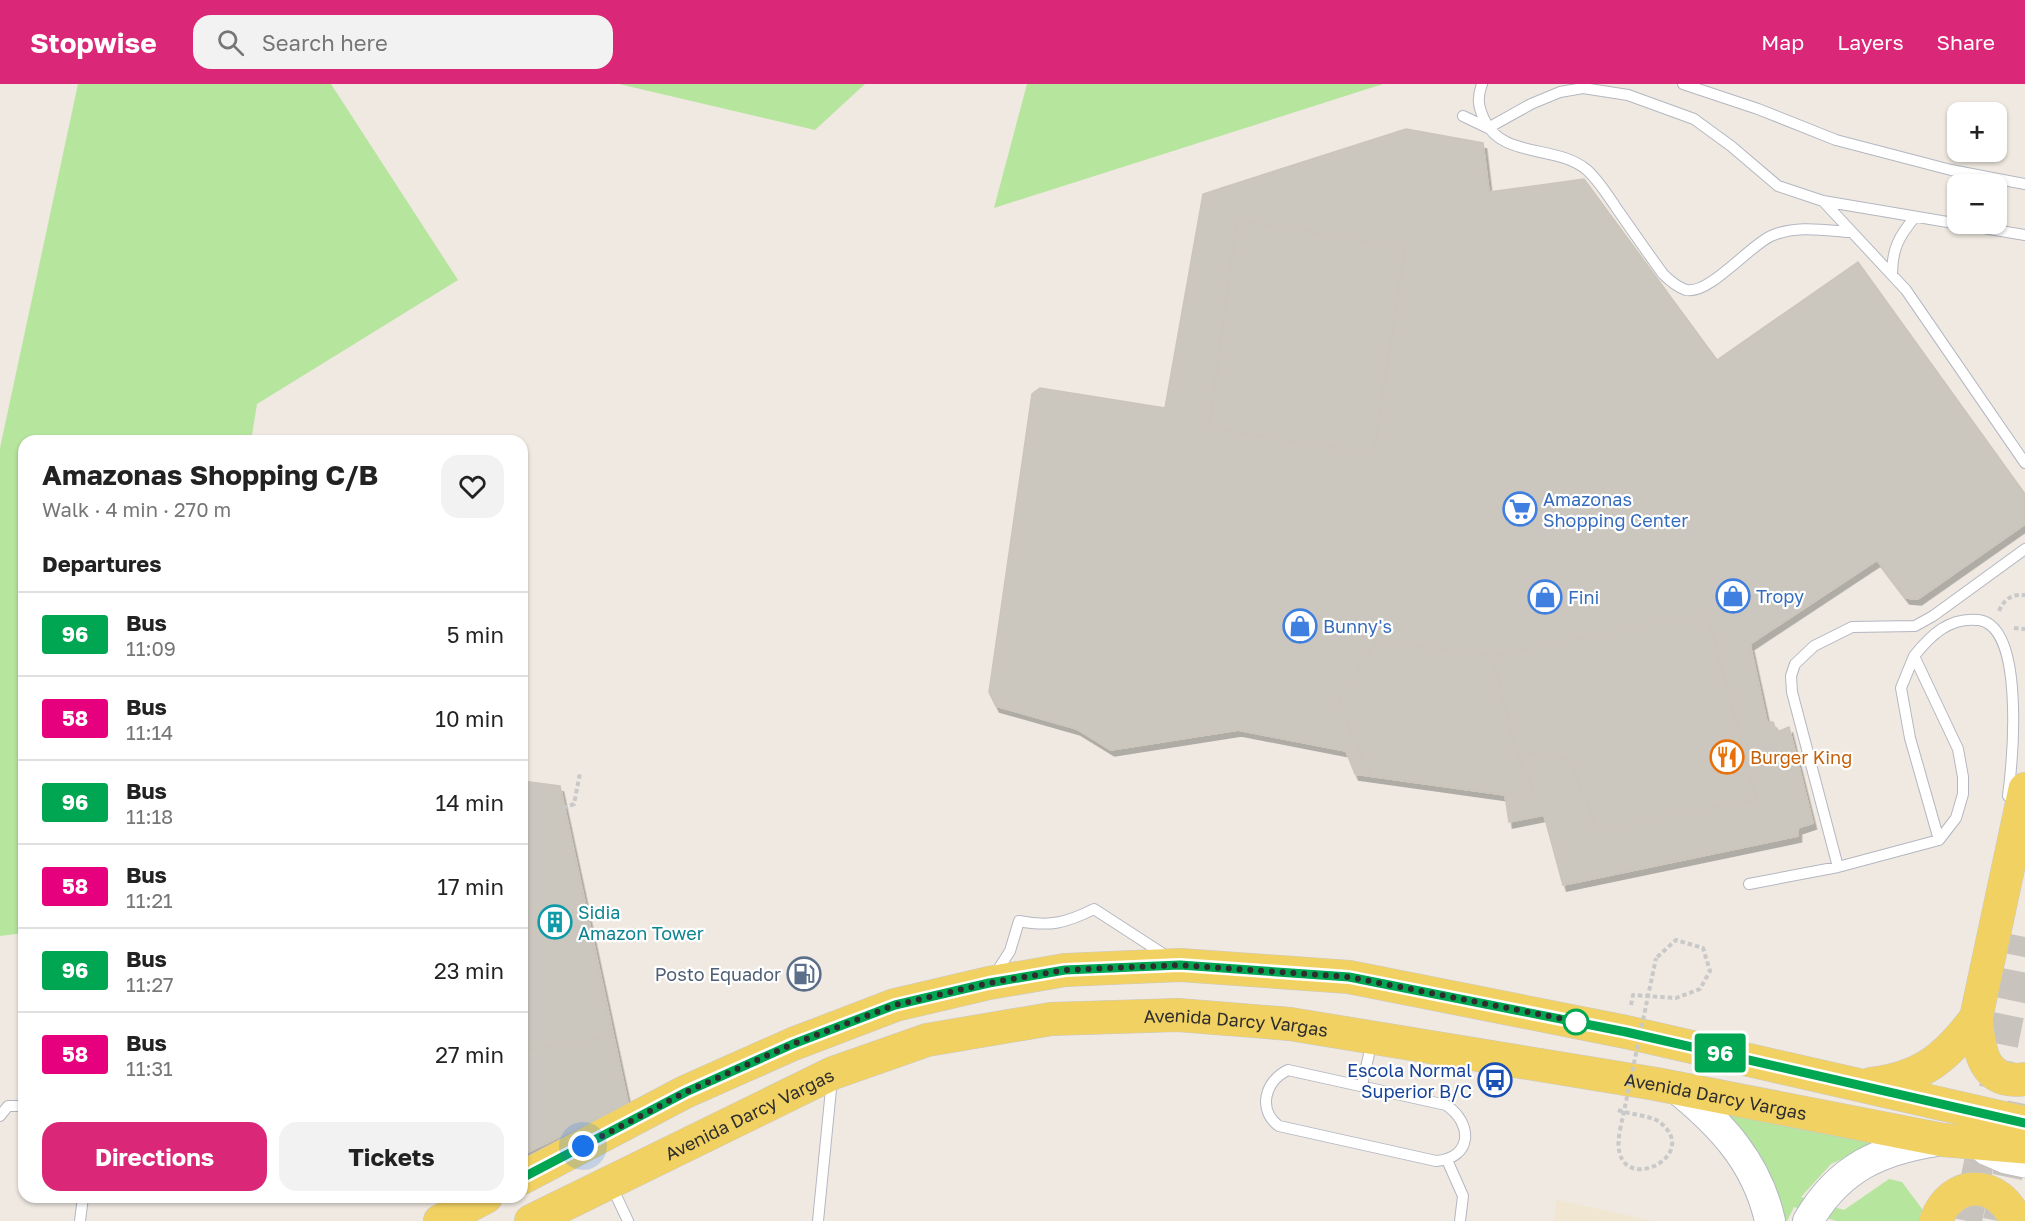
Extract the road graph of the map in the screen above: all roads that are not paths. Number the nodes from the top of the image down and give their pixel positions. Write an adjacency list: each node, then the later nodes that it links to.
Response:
1 (1482, 84): 4 (lane)
2 (1683, 84): 5 (lane)
3 (1463, 116): 4 (lane)
4 (1488, 128): 6 (lane); 8 (lane)
5 (2025, 183)
6 (1823, 201): 7 (lane); 8 (lane)
7 (1915, 217): 9 (lane); 10 (lane)
8 (1849, 232): 10 (lane)
9 (2025, 235)
10 (1892, 274): 11 (lane)
11 (2025, 463)
12 (2025, 549): 17 (lane)
13 (1914, 656): 15 (lane); 15 (lane); 16 (lane)
14 (2025, 789): 16 (main road)
15 (1940, 840): 17 (lane)
16 (2014, 840): 21 (main road)
17 (1838, 867): 18 (lane)
18 (1749, 884)
19 (1180, 965): 20 (main road); 20 (lane); 26 (main road)
20 (989, 983): 35 (main road)
21 (1976, 1018): 24 (main road); 26 (main road)
22 (1372, 1038): 23 (main road, Avenida Darcy Vargas); 25 (lane); 27 (main road, Avenida Darcy Vargas)
23 (833, 1073): 36 (main road, Avenida Darcy Vargas); 43 (lane)
24 (2025, 1079)
25 (1362, 1085): 33 (lane); 33 (lane)
26 (1859, 1085): 30 (main road)
27 (1675, 1088): 31 (main road, Avenida Darcy Vargas); 45 (main road)
28 (18, 1106): 29 (lane)
29 (0, 1116)
30 (2025, 1123)
31 (1957, 1142): 32 (main road, Avenida Darcy Vargas); 34 (street, Avenida Darcy Vargas); 46 (main road)
32 (2025, 1146)
33 (1447, 1160): 44 (lane)
34 (2025, 1164)
35 (528, 1175)
36 (610, 1182): 41 (main road, Avenida Darcy Vargas); 42 (lane)
37 (82, 1203): 39 (lane)
38 (474, 1203): 40 (main road)
39 (80, 1221)
40 (440, 1221)
41 (531, 1221)
42 (628, 1221)
43 (818, 1221)
44 (1460, 1221)
45 (1770, 1221)
46 (1808, 1221)
47 (1936, 1221): 48 (main road)
48 (2016, 1221)

